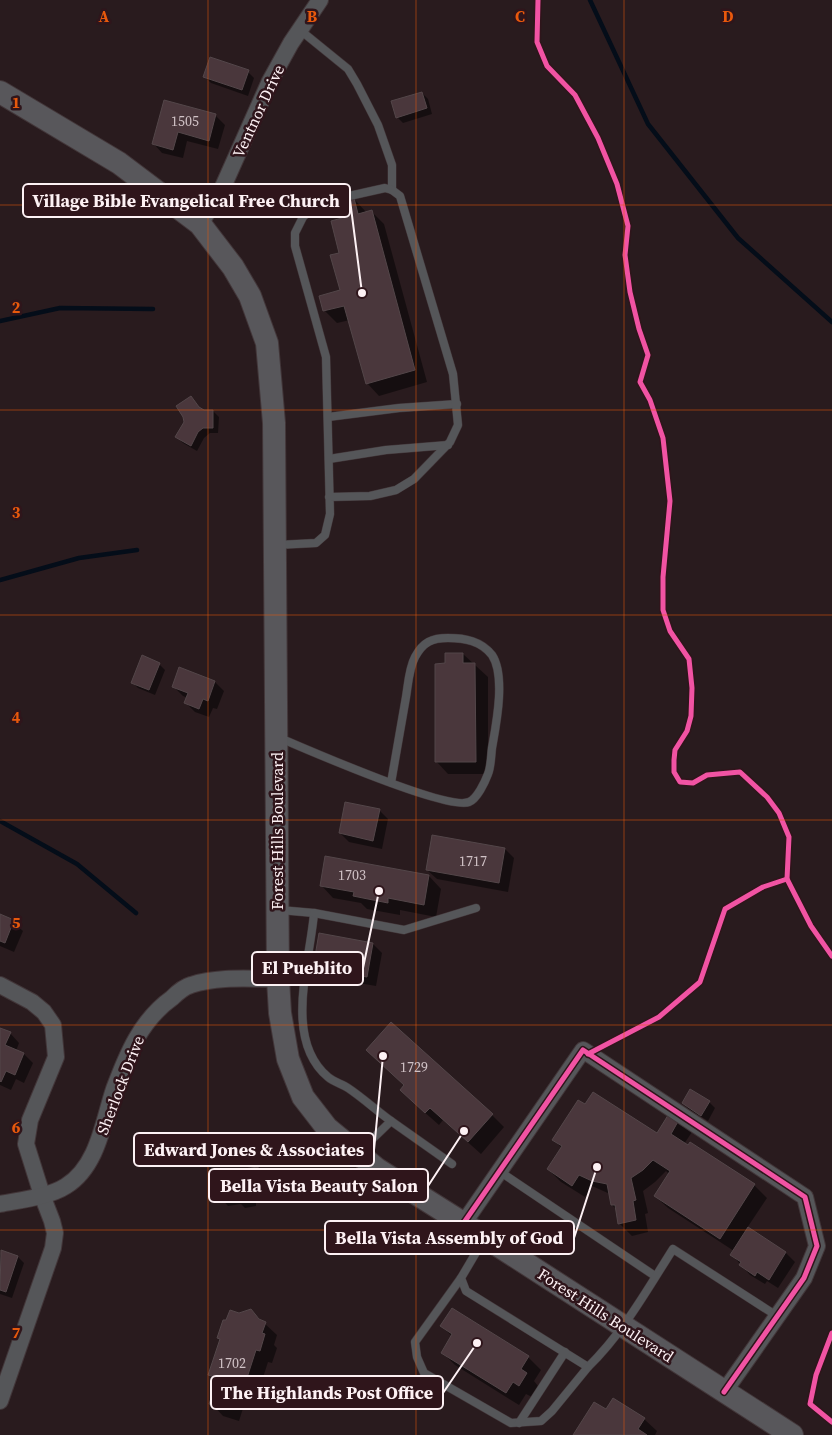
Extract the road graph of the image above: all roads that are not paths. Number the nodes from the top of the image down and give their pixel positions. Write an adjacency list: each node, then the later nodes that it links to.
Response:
1 (320, 0): 2 (street, Ventnor Drive)
2 (300, 30): 4 (lane); 5 (street, Ventnor Drive)
3 (0, 92): 5 (main road, Forest Hills Boulevard)
4 (392, 190): 6 (lane); 7 (lane)
5 (200, 224): 11 (main road, Forest Hills Boulevard)
6 (457, 404): 7 (lane); 8 (lane)
7 (328, 417): 9 (lane)
8 (448, 445): 9 (lane); 10 (lane)
9 (329, 459): 10 (lane)
10 (329, 497): 11 (lane)
11 (274, 545): 12 (main road, Forest Hills Boulevard)
12 (276, 736): 13 (lane); 15 (main road, Forest Hills Boulevard)
13 (391, 783): 13 (lane)
14 (476, 908): 16 (lane)
15 (277, 910): 16 (lane); 17 (main road, Forest Hills Boulevard)
16 (314, 913): 19 (lane)
17 (278, 979): 20 (main road, Forest Hills Boulevard); 23 (street, Sherlock Drive)
18 (0, 985): 23 (street)
19 (390, 1122): 20 (lane); 21 (lane)
20 (358, 1154): 25 (main road, Forest Hills Boulevard)
21 (452, 1164)
22 (499, 1171): 25 (street); 27 (lane); 29 (street)
23 (42, 1195): 24 (street, Sherlock Drive); 34 (street)
24 (0, 1204)
25 (463, 1224): 26 (main road, Forest Hills Boulevard)
26 (485, 1237): 28 (lane); 30 (main road, Forest Hills Boulevard)
27 (656, 1276): 29 (lane); 30 (lane)
28 (461, 1278): 31 (lane); 35 (lane)
29 (777, 1316): 33 (street)
30 (623, 1327): 32 (lane); 33 (main road, Forest Hills Boulevard)
31 (565, 1352): 32 (lane); 35 (lane)
32 (588, 1367): 35 (lane)
33 (724, 1392): 36 (main road, Forest Hills Boulevard)
34 (0, 1401)
35 (519, 1423)
36 (792, 1435)

